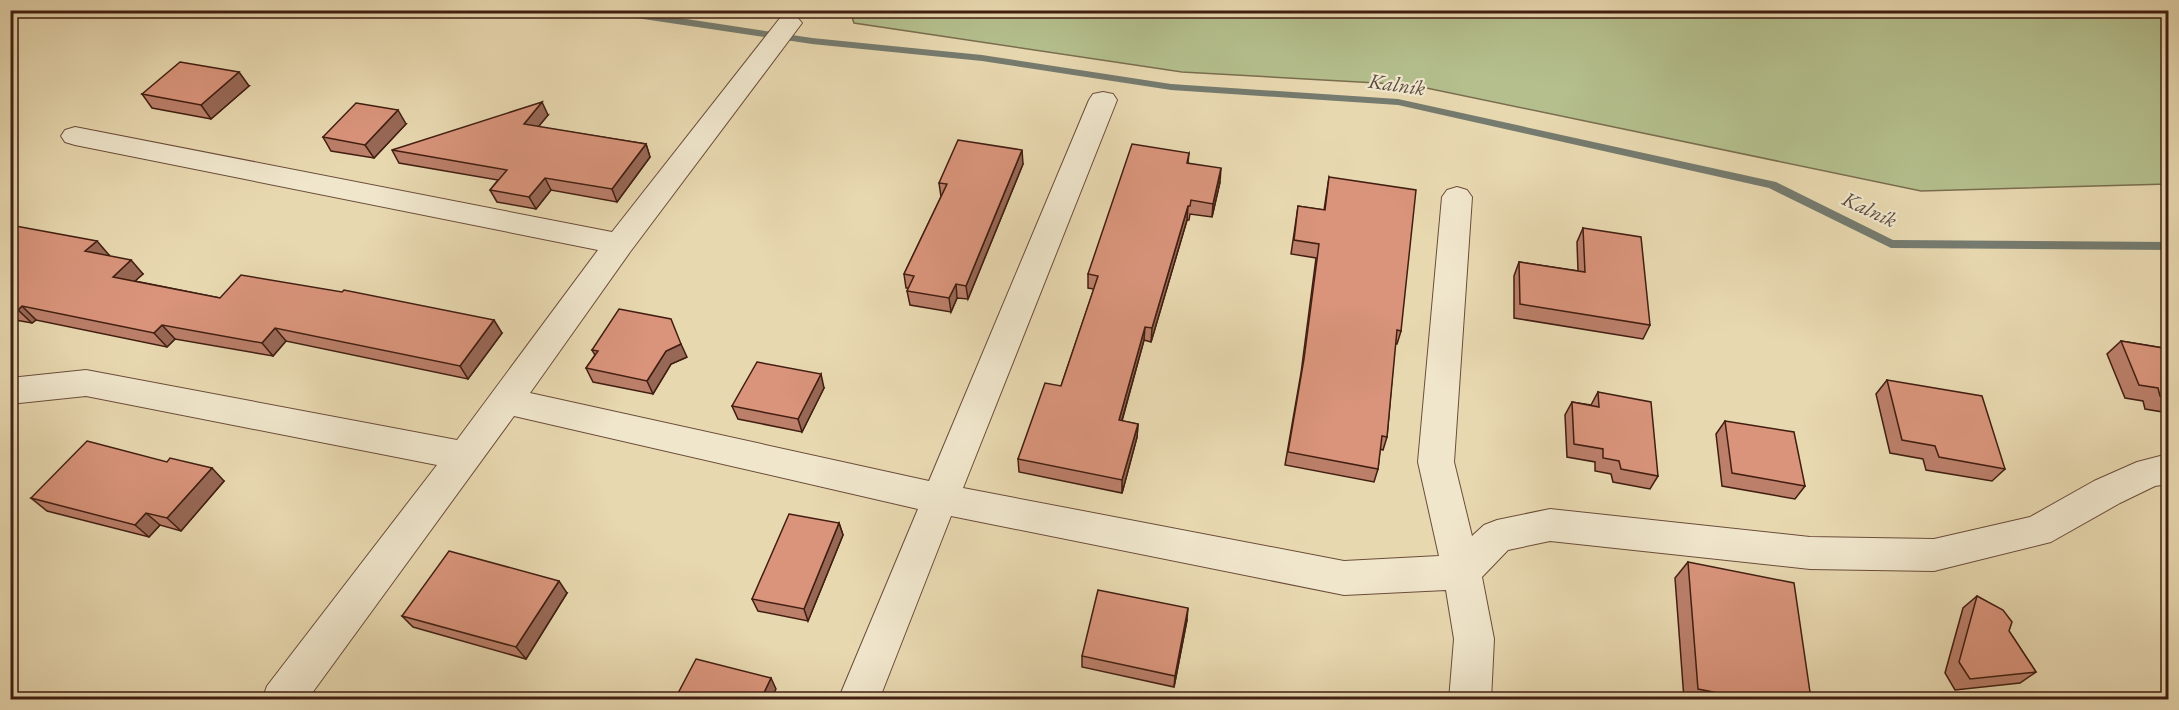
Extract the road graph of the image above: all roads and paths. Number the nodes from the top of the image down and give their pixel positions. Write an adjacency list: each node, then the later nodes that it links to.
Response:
1 (789, 23): 5 (street)
2 (1103, 100): 10 (street)
3 (75, 136): 5 (street)
4 (1457, 197): 11 (street)
5 (618, 244): 7 (street)
6 (10, 391): 8 (street)
7 (506, 401): 8 (street); 10 (street)
8 (464, 456): 12 (street)
9 (2169, 469): 11 (street)
10 (941, 499): 11 (street); 13 (street)
11 (1462, 572): 14 (street)
12 (282, 699)
13 (858, 699)
14 (1470, 699)

